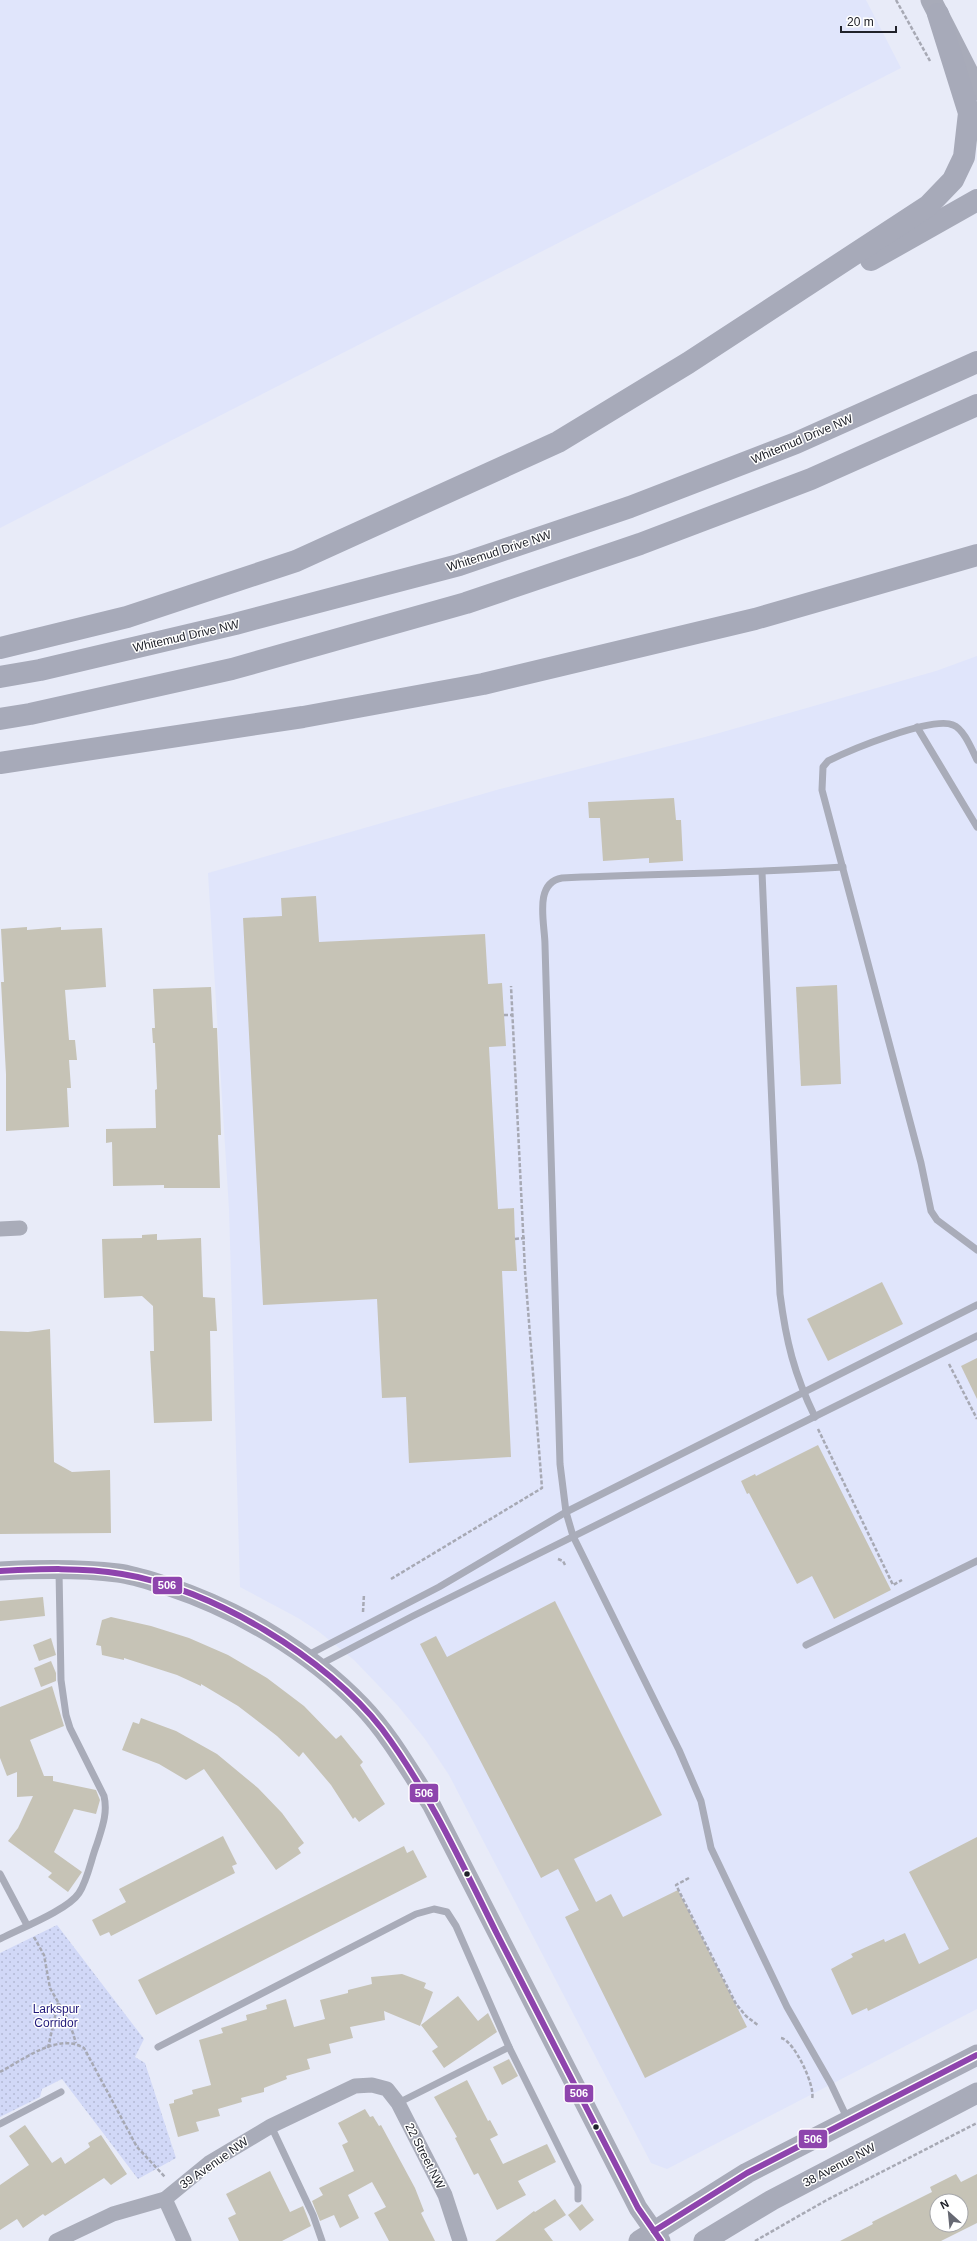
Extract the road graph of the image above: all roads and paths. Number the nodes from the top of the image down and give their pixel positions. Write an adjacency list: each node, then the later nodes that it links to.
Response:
1 (896, 0): 3 (path)
2 (935, 7): 4 (main road); 7 (highway)
3 (934, 68)
4 (977, 90)
5 (977, 200): 7 (highway)
6 (977, 362): 11 (highway, Whitemud Drive NW)
7 (688, 363): 10 (highway)
8 (977, 405): 12 (highway)
9 (977, 555): 15 (highway)
10 (0, 648)
11 (0, 677)
12 (0, 719)
13 (917, 727): 14 (lane); 16 (lane); 17 (lane)
14 (977, 760)
15 (0, 763)
16 (977, 827)
17 (843, 867): 18 (lane); 26 (lane)
18 (762, 872): 30 (lane); 34 (lane)
19 (511, 986): 21 (path)
20 (504, 1015): 21 (path)
21 (513, 1015): 24 (path)
22 (20, 1228): 23 (street)
23 (0, 1229)
24 (525, 1238): 25 (path); 39 (path)
25 (515, 1239)
26 (977, 1250)
27 (977, 1305): 30 (lane)
28 (977, 1336): 31 (lane)
29 (949, 1363): 32 (path)
30 (803, 1392): 31 (lane); 34 (lane)
31 (815, 1417): 35 (lane)
32 (977, 1418)
33 (818, 1429): 40 (path)
34 (566, 1512): 35 (lane); 44 (lane)
35 (573, 1536): 44 (lane); 63 (lane)
36 (977, 1561): 43 (lane)
37 (59, 1568): 38 (street); 44 (street); 47 (lane)
38 (0, 1571)
39 (392, 1579)
40 (902, 1580)
41 (364, 1594): 42 (path)
42 (357, 1615)
43 (806, 1645)
44 (311, 1661): 70 (street)
45 (0, 1874): 47 (lane)
46 (689, 1878): 50 (path)
47 (27, 1925): 48 (lane); 49 (path)
48 (0, 1939)
49 (58, 2004): 52 (path); 55 (path)
50 (759, 2026)
51 (781, 2038): 61 (path)
52 (76, 2043): 55 (path); 67 (path)
53 (158, 2047): 54 (lane)
54 (509, 2047): 62 (lane); 69 (lane)
55 (48, 2048): 57 (path)
56 (977, 2055): 63 (main road)
57 (0, 2072)
58 (372, 2085): 62 (street, 22 Street NW); 66 (street, 39 Avenue NW)
59 (61, 2092): 65 (lane)
60 (977, 2093): 75 (main road, 38 Avenue NW)
61 (812, 2099)
62 (398, 2103): 74 (street, 22 Street NW)
63 (848, 2121): 70 (main road)
64 (977, 2123): 76 (path)
65 (0, 2124)
66 (271, 2126): 67 (street, 39 Avenue NW); 73 (lane)
67 (177, 2189): 68 (street, 39 Avenue NW)
68 (165, 2199): 71 (street, 39 Avenue NW); 72 (street)
69 (578, 2199)
70 (652, 2238)
71 (56, 2241)
72 (184, 2241)
73 (322, 2241)
74 (460, 2241)
75 (704, 2241)
76 (755, 2241)

